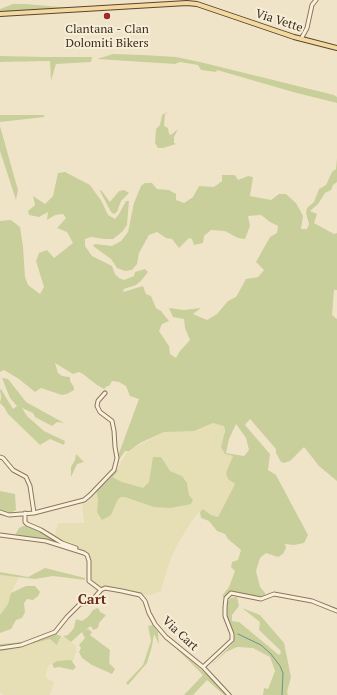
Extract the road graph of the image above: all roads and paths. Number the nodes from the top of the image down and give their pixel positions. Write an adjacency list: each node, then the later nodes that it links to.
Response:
1 (316, 0): 4 (street)
2 (181, 2): 3 (main road, Via Vette); 4 (main road, Via Vette)
3 (0, 14)
4 (301, 39): 5 (main road, Via Vette)
5 (337, 48)
6 (105, 393): 10 (street)
7 (0, 457): 10 (street)
8 (0, 512): 9 (street)
9 (25, 513): 10 (street); 12 (street)
10 (34, 513)
11 (0, 535): 12 (street)
12 (87, 555): 13 (street)
13 (101, 590): 15 (street); 16 (street, Via Cart)
14 (337, 611): 16 (street)
15 (0, 648)
16 (203, 667): 17 (street, Via Cart)
17 (229, 695)

